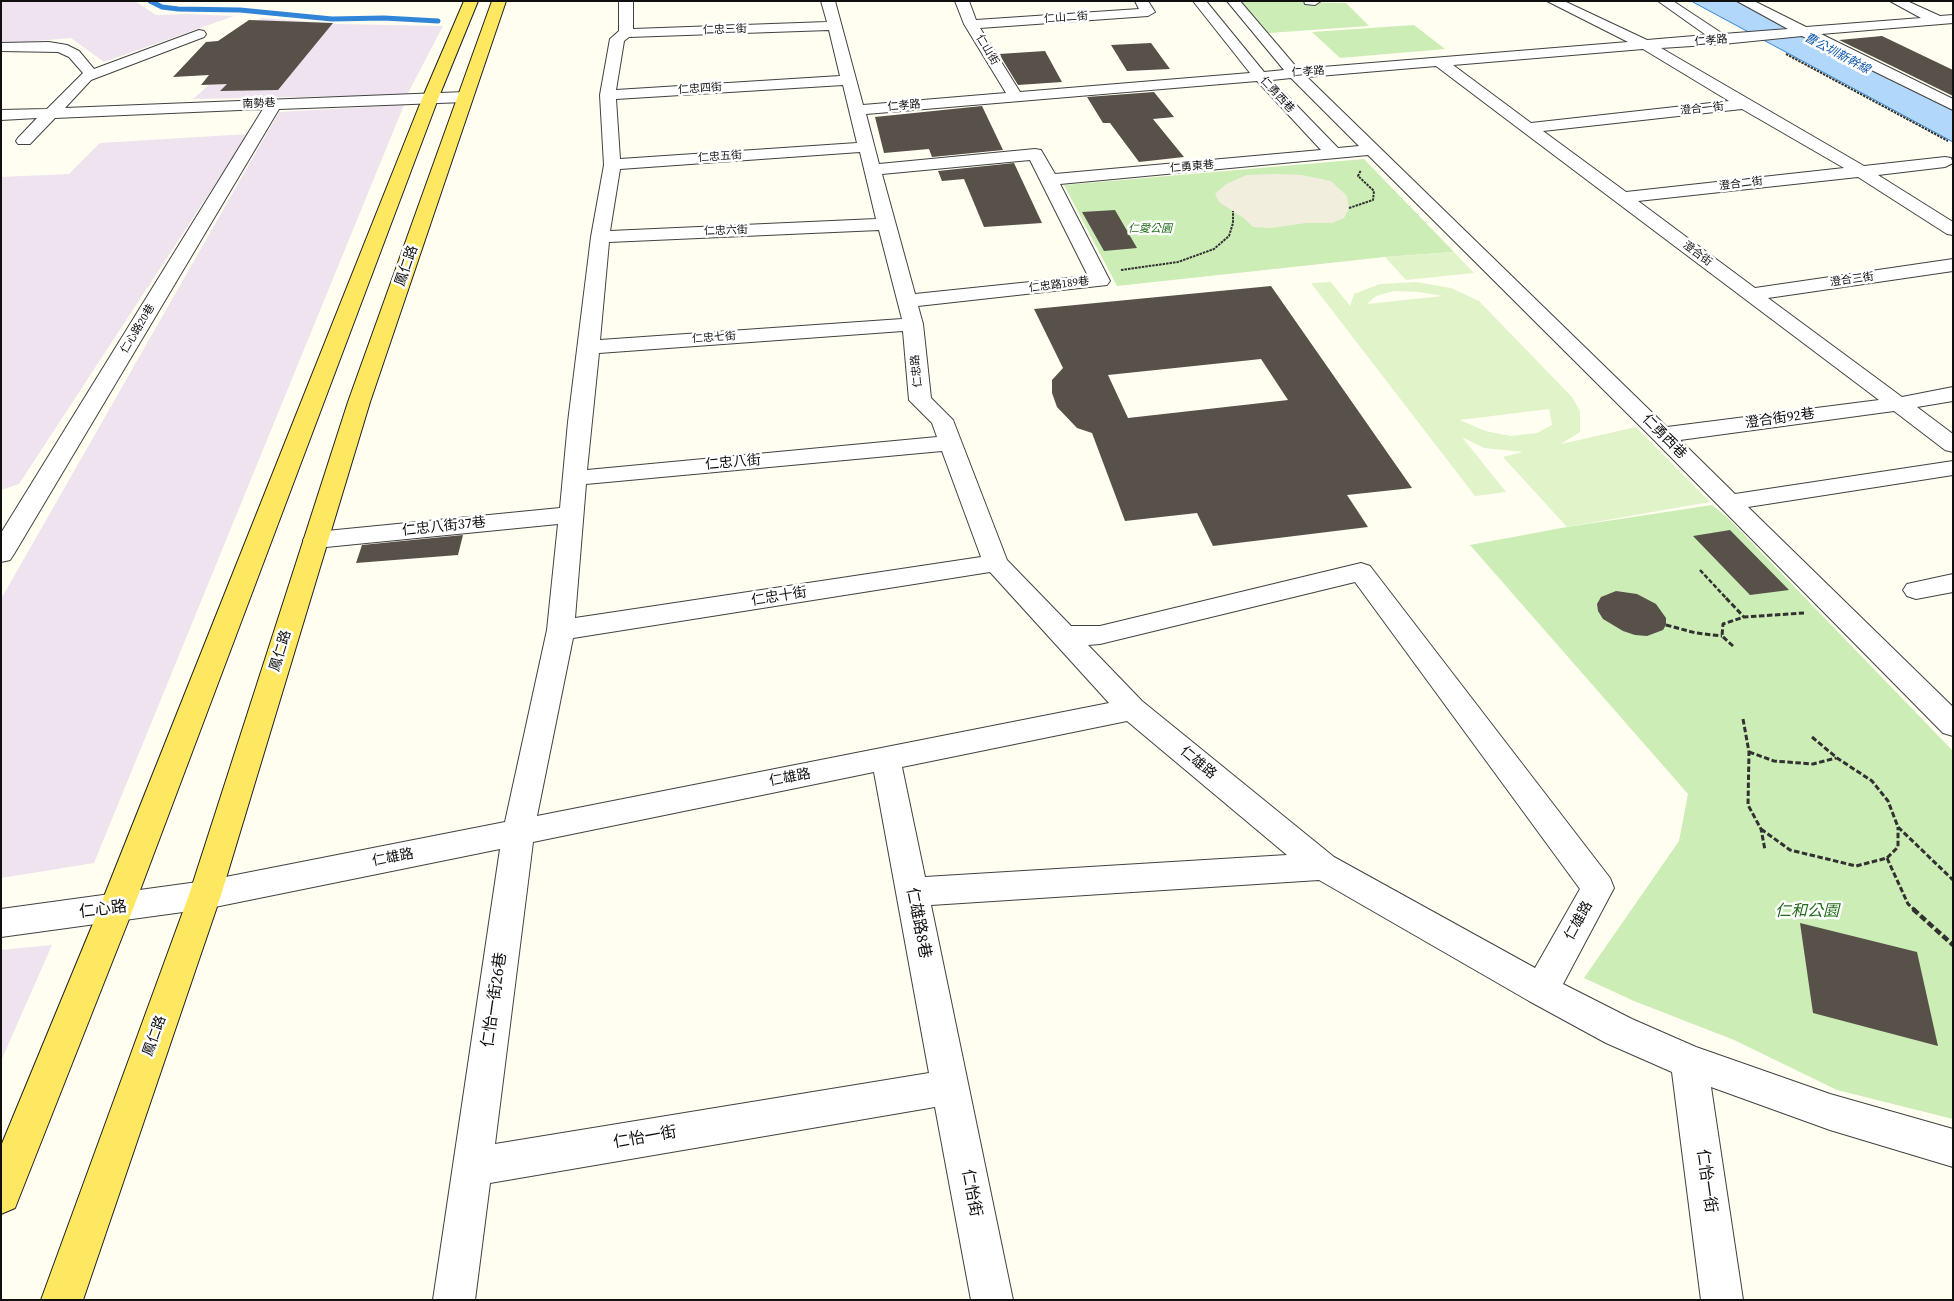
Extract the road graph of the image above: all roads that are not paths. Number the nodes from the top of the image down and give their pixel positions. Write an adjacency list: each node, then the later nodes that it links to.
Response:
1 (471, 1): 34 (main road)
2 (499, 1): 33 (main road, 鳳仁路)
3 (626, 1): 22 (street)
4 (838, 1): 15 (street)
5 (962, 1): 18 (street, 仁山街)
6 (1142, 1): 18 (street, 仁山二街)
7 (1199, 1): 29 (street, 仁勇西巷)
8 (1232, 1): 27 (street, 仁勇西巷)
9 (1310, 1): 10 (street)
10 (1315, 1)
11 (1553, 1): 24 (street)
12 (1664, 1): 23 (street)
13 (1743, 1): 20 (street)
14 (1896, 1): 17 (street)
15 (828, 2): 19 (street, 仁忠路)
16 (1953, 19): 17 (street)
17 (1938, 20): 20 (street)
18 (971, 24): 32 (street, 仁山街)
19 (834, 26): 22 (street, 仁忠三街); 30 (street, 仁忠路)
20 (1805, 31): 23 (street, 仁孝路); 37 (street)
21 (198, 34): 28 (street)
22 (622, 36): 31 (street)
23 (1724, 40): 24 (street, 仁孝路)
24 (1648, 46): 26 (street, 仁孝路); 36 (street)
25 (1, 47): 28 (street)
26 (1441, 63): 27 (street, 仁孝路); 41 (street, 澄合街)
27 (1294, 73): 29 (street, 仁孝路); 44 (street, 仁勇西巷)
28 (92, 75): 39 (street)
29 (1260, 76): 32 (street, 仁孝路); 45 (street, 仁勇西巷)
30 (850, 80): 31 (street, 仁忠四街); 38 (street, 仁忠路)
31 (608, 95): 47 (street)
32 (1015, 96): 38 (street, 仁孝路)
33 (465, 97): 34 (street, 南勢巷); 69 (main road, 鳳仁路)
34 (430, 99): 35 (street, 南勢巷); 83 (main road)
35 (274, 104): 39 (street, 南勢巷); 70 (street, 仁心路20巷)
36 (1745, 104): 41 (street, 澄合一街); 49 (street)
37 (1953, 105)
38 (858, 110): 43 (street, 仁忠路)
39 (54, 111): 40 (street, 南勢巷); 42 (street)
40 (1, 115)
41 (1528, 128): 51 (street, 澄合街)
42 (24, 141)
43 (865, 147): 47 (street, 仁忠五街); 48 (street, 仁忠路)
44 (1374, 150): 45 (street); 62 (street, 仁勇西巷)
45 (1334, 154): 50 (street, 仁勇東巷)
46 (1945, 162): 49 (street, 澄合二街)
47 (612, 165): 54 (street)
48 (872, 170): 50 (street, 仁忠路189巷); 52 (street, 仁忠路)
49 (1860, 170): 51 (street, 澄合二街); 53 (street)
50 (1050, 180): 57 (street, 仁忠路189巷)
51 (1622, 198): 56 (street, 澄合街)
52 (888, 224): 54 (street, 仁忠六街); 57 (street, 仁忠路)
53 (1953, 230)
54 (600, 237): 59 (street)
55 (1953, 265): 56 (street, 澄合三街)
56 (1752, 294): 61 (street, 澄合街)
57 (906, 301): 58 (street, 仁忠路)
58 (912, 324): 59 (street, 仁忠七街); 63 (street, 仁忠路)
59 (589, 347): 66 (street)
60 (1953, 394): 61 (street, 澄合街92巷)
61 (1898, 404): 62 (street, 澄合街92巷); 64 (street, 澄合街)
62 (1662, 435): 67 (street, 仁勇西巷)
63 (949, 443): 66 (street, 仁忠八街); 71 (street, 仁忠路)
64 (1953, 444)
65 (1953, 468): 67 (street)
66 (575, 478): 68 (street)
67 (1729, 502): 77 (street, 仁勇西巷)
68 (572, 515): 69 (street, 仁忠八街37巷); 74 (street)
69 (316, 540): 82 (main road, 鳳仁路)
70 (1, 554)
71 (996, 563): 74 (street, 仁忠十街); 75 (street, 仁忠路)
72 (1953, 583): 73 (street)
73 (1916, 590)
74 (562, 630): 79 (street)
75 (1062, 636): 76 (street, 仁忠路); 85 (street, 仁雄路)
76 (1132, 709): 78 (street, 仁雄路); 80 (street, 仁雄路)
77 (1953, 725)
78 (886, 759): 79 (street, 仁雄路); 81 (street, 仁雄路8巷)
79 (518, 833): 82 (street, 仁雄路); 89 (street, 仁怡一街26巷)
80 (1323, 866): 81 (street); 85 (street, 仁雄路)
81 (912, 892): 87 (street, 仁雄路8巷)
82 (205, 895): 83 (street, 仁心路); 91 (main road, 鳳仁路)
83 (116, 909): 84 (street, 仁心路); 90 (main road)
84 (1, 923)
85 (1541, 990): 86 (street, 仁雄路)
86 (1689, 1062): 88 (street, 仁雄路); 94 (street, 仁怡一街)
87 (950, 1087): 89 (street, 仁怡一街); 93 (street, 仁怡街)
88 (1953, 1148)
89 (472, 1167): 92 (street)
90 (1, 1194)
91 (62, 1300)
92 (454, 1300)
93 (992, 1300)
94 (1722, 1300)

